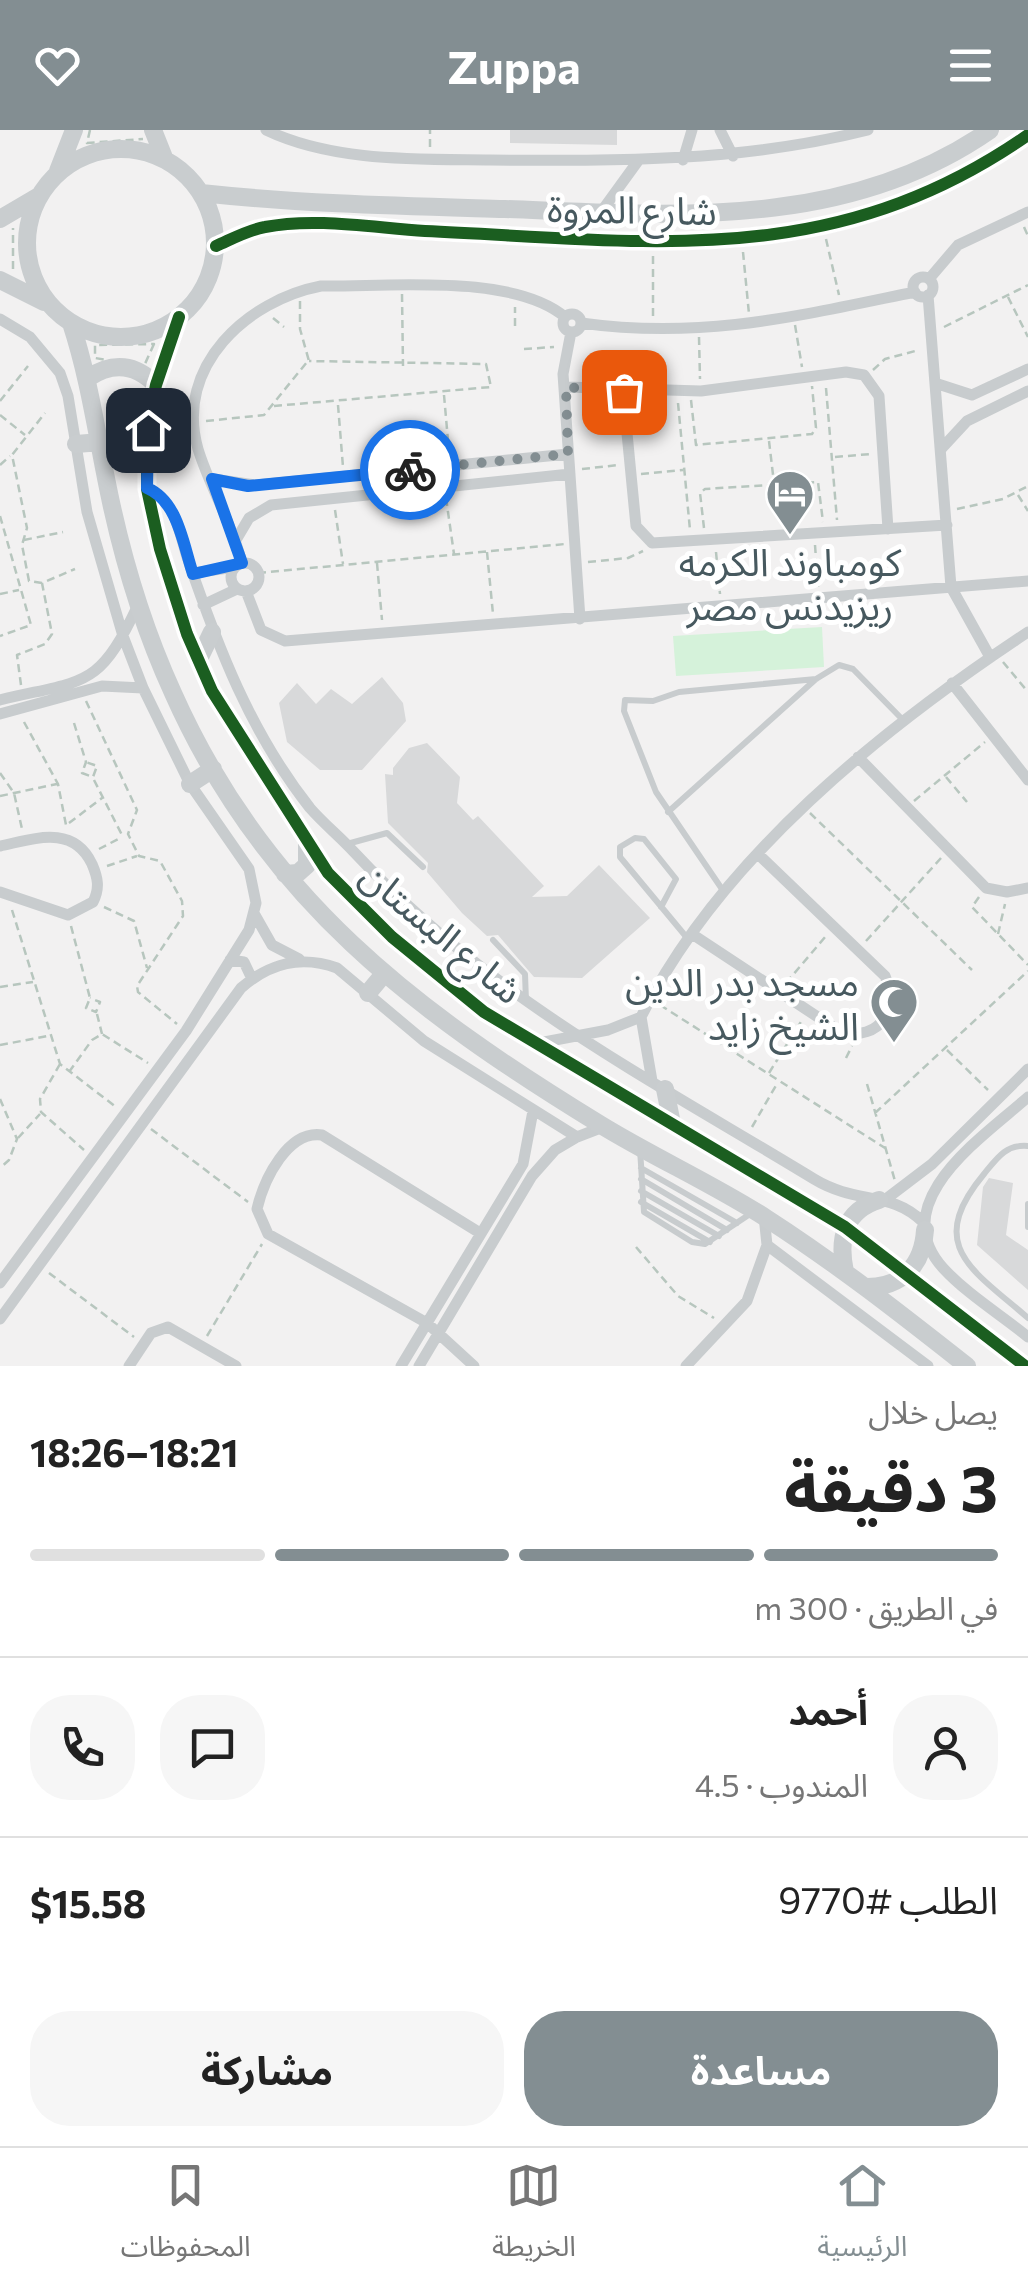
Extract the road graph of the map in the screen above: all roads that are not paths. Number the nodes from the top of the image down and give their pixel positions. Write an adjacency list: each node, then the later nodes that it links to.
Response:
1 (74, 130): 15 (street)
2 (153, 130): 11 (street)
3 (266, 130): 13 (street)
4 (692, 130): 12 (street)
5 (720, 130): 10 (street)
6 (868, 130): 10 (street)
7 (990, 130): 9 (street, شارع المروة)
8 (1028, 135): 14 (street, شارع المروة)
9 (958, 151): 14 (street); 18 (street, شارع المروة)
10 (733, 156): 12 (street)
11 (165, 160): 15 (street); 16 (street)
12 (682, 160): 13 (street)
13 (638, 162): 18 (street)
14 (972, 172): 21 (street, شارع المروة)
15 (57, 174): 17 (street)
16 (201, 193): 18 (street, شارع المروة); 21 (street)
17 (40, 196): 20 (street); 24 (street)
18 (601, 212)
19 (1028, 212): 23 (street)
20 (0, 219)
21 (216, 246): 25 (street)
22 (7, 276): 24 (street)
23 (922, 294): 28 (street); 31 (street)
24 (50, 305): 27 (street)
25 (179, 317): 27 (street); 32 (street, شارع البستان)
26 (0, 320): 37 (street)
27 (71, 323): 30 (street, شارع البستان)
28 (576, 328): 33 (street); 42 (street)
29 (1028, 369): 31 (street)
30 (88, 378): 32 (street); 36 (street, شارع البستان)
31 (938, 384): 38 (street)
32 (156, 386): 43 (street, شارع البستان)
33 (566, 387): 35 (street); 39 (street)
34 (1028, 391): 38 (street)
35 (624, 392): 46 (street); 46 (street)
36 (101, 442): 37 (street); 53 (street, شارع البستان)
37 (76, 444): 58 (street)
38 (942, 448): 45 (street)
39 (568, 454): 40 (street); 41 (street)
40 (398, 471): 42 (street); 44 (street)
41 (569, 472): 44 (street); 55 (street)
42 (212, 479): 47 (street)
43 (147, 488): 49 (street); 60 (street, شارع البستان)
44 (399, 492): 47 (street)
45 (946, 519): 46 (street); 51 (street)
46 (888, 529)
47 (236, 540): 48 (street)
48 (238, 565): 49 (street); 52 (street); 52 (street)
49 (193, 574): 54 (street)
50 (1028, 581): 51 (street)
51 (952, 587): 55 (street); 59 (street)
52 (241, 590): 54 (street); 55 (street)
53 (138, 603): 58 (street); 67 (street, شارع البستان)
54 (202, 605): 56 (street)
55 (580, 619)
56 (212, 632): 60 (street); 72 (street)
57 (1028, 632): 59 (street)
58 (123, 636): 63 (street); 64 (street)
59 (993, 655): 62 (street)
60 (199, 659): 71 (street, شارع البستان)
61 (816, 679): 65 (lane); 70 (lane); 70 (lane)
62 (952, 683): 65 (street); 68 (street)
63 (143, 688): 64 (street); 69 (street)
64 (1, 705)
65 (903, 720): 66 (street)
66 (858, 757): 74 (street); 77 (street)
67 (213, 770): 69 (street); 76 (street, شارع البستان)
68 (1028, 780)
69 (190, 784): 82 (street)
70 (668, 812): 78 (lane)
71 (307, 840): 76 (street); 80 (street, شارع البستان)
72 (347, 844): 75 (lane); 91 (street)
73 (0, 846): 79 (street)
74 (758, 855): 78 (street); 84 (street)
75 (423, 868)
76 (286, 874): 83 (street, شارع البستان)
77 (1028, 888)
78 (725, 892): 84 (street)
79 (4, 894)
80 (351, 900): 83 (street); 94 (street, شارع البستان)
81 (661, 907): 81 (lane); 84 (lane)
82 (255, 915): 86 (street); 87 (street)
83 (330, 924): 88 (street, شارع البستان)
84 (690, 937): 92 (street)
85 (493, 940): 91 (lane)
86 (230, 960): 89 (street); 99 (street)
87 (303, 960): 89 (street); 90 (street)
88 (384, 975): 90 (street); 101 (street, شارع البستان)
89 (252, 979): 102 (street)
90 (368, 993): 98 (street)
91 (526, 1002): 93 (street)
92 (641, 1017): 93 (street); 96 (street)
93 (574, 1037): 94 (street); 96 (street)
94 (536, 1043): 100 (street, شارع البستان)
95 (1028, 1069): 110 (street)
96 (658, 1085): 100 (street); 113 (street)
97 (1026, 1104): 112 (street)
98 (533, 1111): 103 (street); 104 (street)
99 (123, 1118): 102 (street); 125 (street)
100 (672, 1124): 118 (street, شارع البستان)
101 (603, 1126): 104 (street); 106 (street, شارع البستان)
102 (137, 1136): 133 (street)
103 (532, 1136): 107 (street); 121 (street)
104 (578, 1137): 107 (street)
105 (1028, 1146): 124 (lane)
106 (640, 1148): 108 (lane); 115 (street, شارع البستان)
107 (555, 1150): 135 (street)
108 (640, 1168): 109 (lane); 116 (lane)
109 (640, 1179): 111 (lane); 120 (lane)
110 (911, 1183): 112 (street); 113 (street)
111 (640, 1190): 122 (lane); 122 (lane)
112 (929, 1197): 117 (street)
113 (883, 1200): 117 (street); 118 (street)
114 (1028, 1204): 119 (lane)
115 (759, 1214): 116 (lane); 123 (street); 126 (street, شارع البستان)
116 (737, 1223): 120 (lane)
117 (924, 1226): 127 (street); 128 (street)
118 (845, 1227): 126 (street); 127 (street, شارع البستان)
119 (1028, 1227)
120 (727, 1230): 122 (lane)
121 (480, 1234): 134 (street); 134 (street)
122 (719, 1236)
123 (767, 1245): 137 (street); 144 (street)
124 (966, 1264): 128 (lane); 132 (lane)
125 (4, 1272): 129 (street)
126 (845, 1272): 130 (street, شارع البستان)
127 (908, 1274): 130 (street); 131 (street, شارع البستان)
128 (954, 1278): 131 (street); 136 (street)
129 (0, 1283)
130 (867, 1286): 145 (street, شارع البستان)
131 (938, 1297): 146 (street, شارع البستان)
132 (1028, 1318)
133 (0, 1319)
134 (426, 1323): 135 (street); 140 (street)
135 (438, 1333): 141 (street); 142 (street)
136 (1028, 1337)
137 (690, 1362): 143 (street)
138 (129, 1366): 139 (street)
139 (236, 1366)
140 (401, 1366)
141 (419, 1366)
142 (474, 1366)
143 (706, 1366)
144 (928, 1366)
145 (966, 1366)
146 (1025, 1366)

